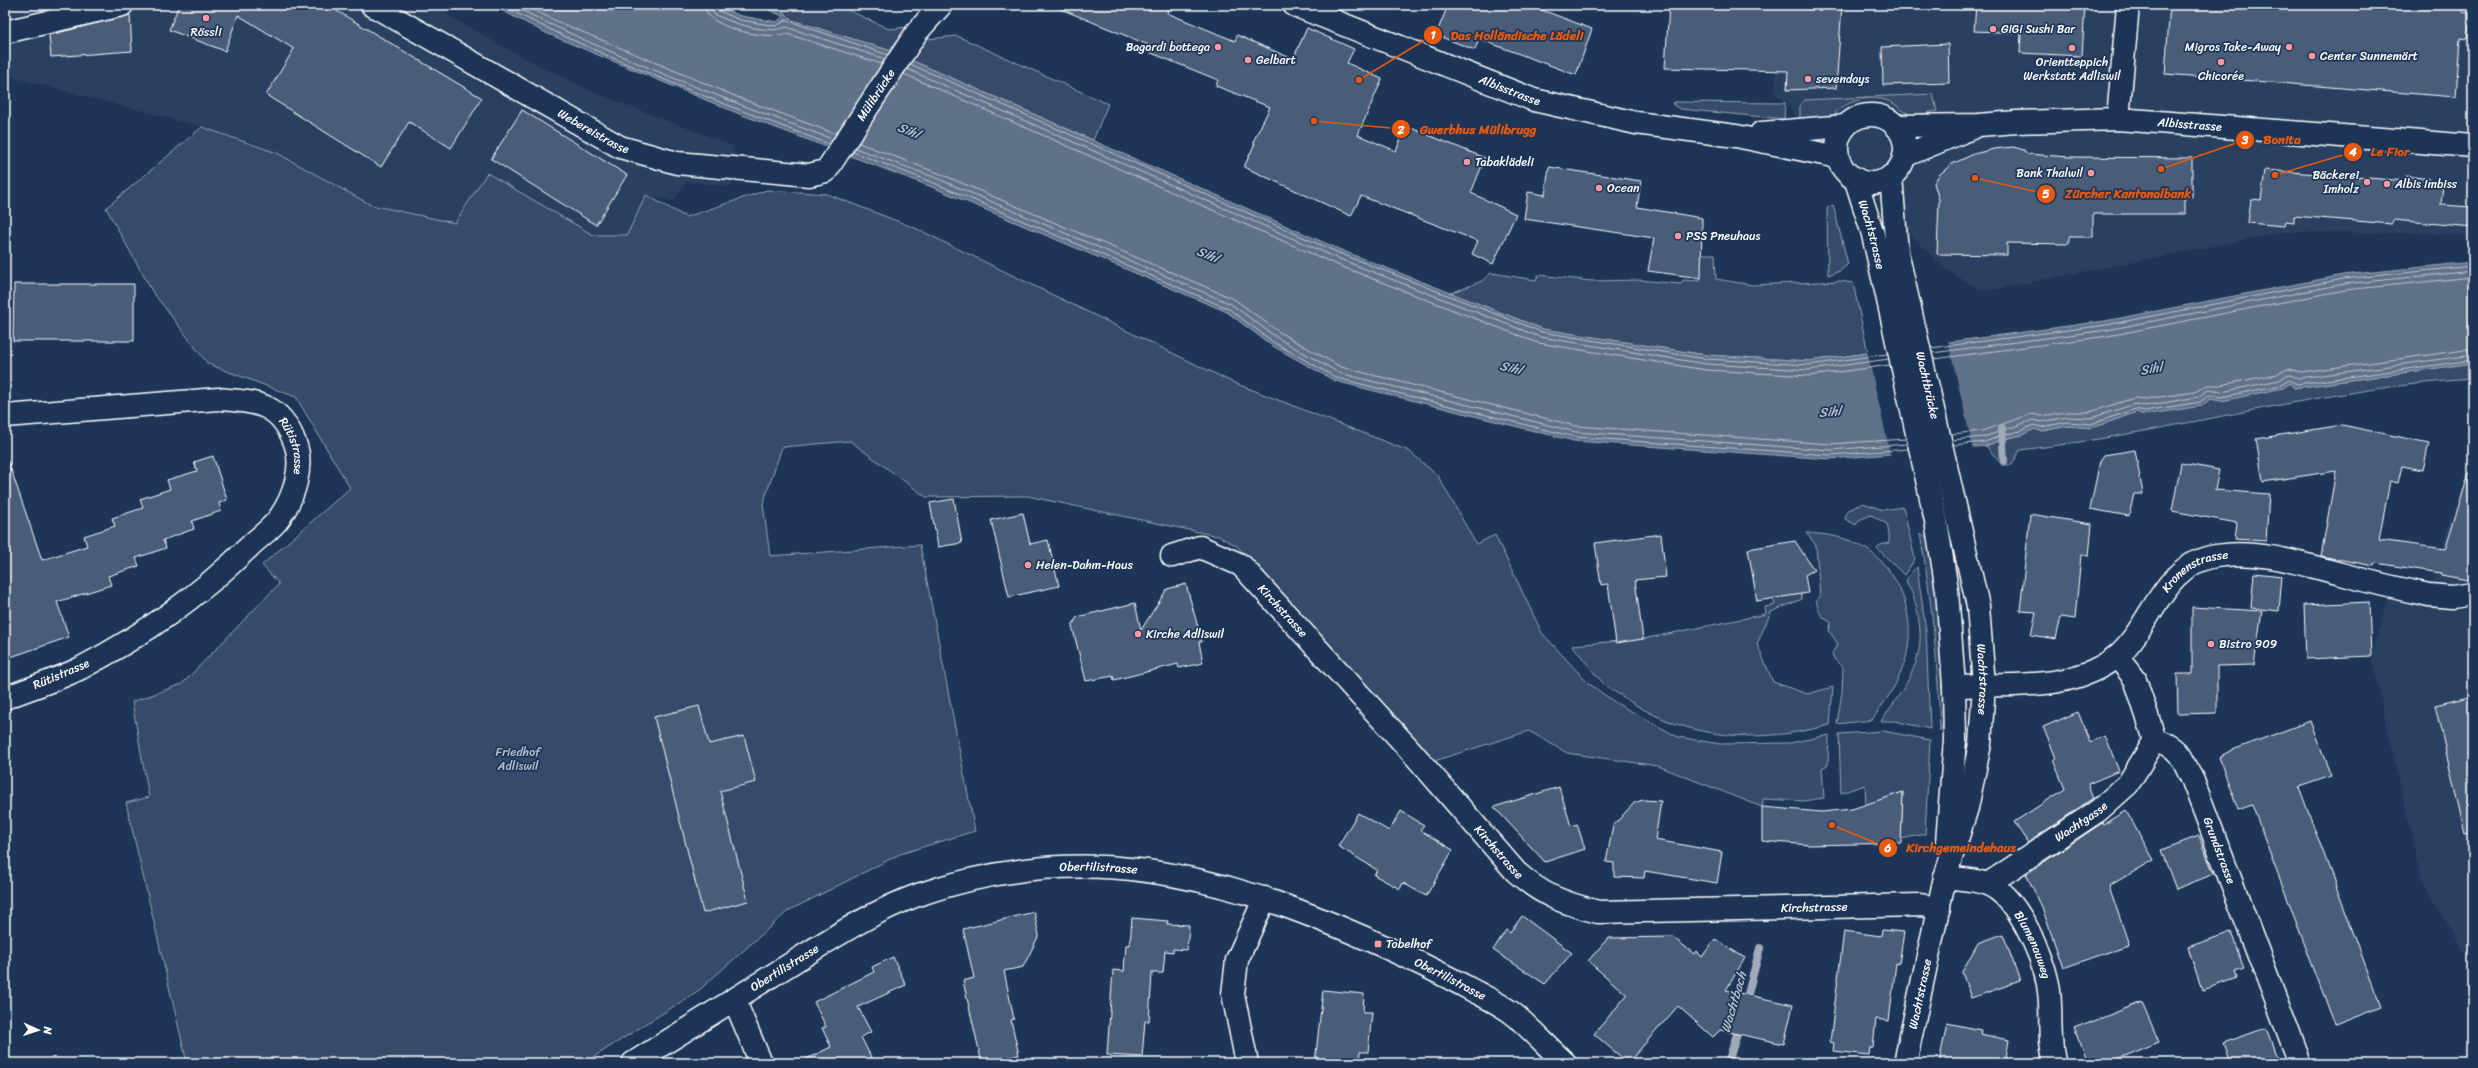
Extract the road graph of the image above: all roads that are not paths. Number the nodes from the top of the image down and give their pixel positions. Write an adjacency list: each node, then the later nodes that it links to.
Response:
1 (122, 5): 6 (street)
2 (372, 5): 15 (street, Webereistrasse)
3 (940, 5): 15 (street, Mülibrücke)
4 (1294, 5): 11 (street, Albisstrasse)
5 (2128, 5): 7 (street)
6 (5, 32)
7 (2118, 119): 8 (street, Albisstrasse); 12 (street, Albisstrasse)
8 (1978, 125): 10 (street, Albisstrasse); 13 (street, Albisstrasse)
9 (1846, 126): 10 (street); 11 (street, Albisstrasse); 14 (street)
10 (1896, 126): 13 (street)
11 (1736, 136): 14 (street, Albisstrasse)
12 (2473, 146)
13 (1904, 156): 16 (street)
14 (1838, 157): 17 (street)
15 (835, 158)
16 (1891, 176): 17 (street); 18 (street, Wachtstrasse)
17 (1855, 178): 18 (street, Wachtstrasse)
18 (1895, 290): 20 (street, Wachtbrücke); 21 (street, Wachtbrücke)
19 (5, 416): 27 (street, Rütistrasse)
20 (1949, 480): 25 (street, Wachtstrasse)
21 (1926, 482): 26 (street, Wachtstrasse)
22 (1172, 556): 32 (street, Kirchstrasse)
23 (2473, 594): 24 (street, Kronenstrasse)
24 (2117, 656): 25 (street, Kronenstrasse); 28 (street)
25 (1984, 685): 26 (street, Kronenstrasse); 29 (street, Wachtstrasse)
26 (1954, 686): 29 (street, Wachtstrasse)
27 (5, 698)
28 (2155, 740): 30 (street, Wachtgasse); 40 (street, Grundstrasse)
29 (1945, 877): 30 (street); 32 (street, Wachtstrasse)
30 (1988, 884): 39 (street, Blumenauweg)
31 (1265, 898): 33 (street, Obertilistrasse); 36 (street); 37 (street, Obertilistrasse)
32 (1939, 908): 38 (street, Wachtstrasse)
33 (734, 999): 34 (street, Obertilistrasse); 35 (street)
34 (633, 1063)
35 (761, 1063)
36 (1246, 1063)
37 (1565, 1063)
38 (1904, 1063)
39 (2055, 1063)
40 (2300, 1063)

